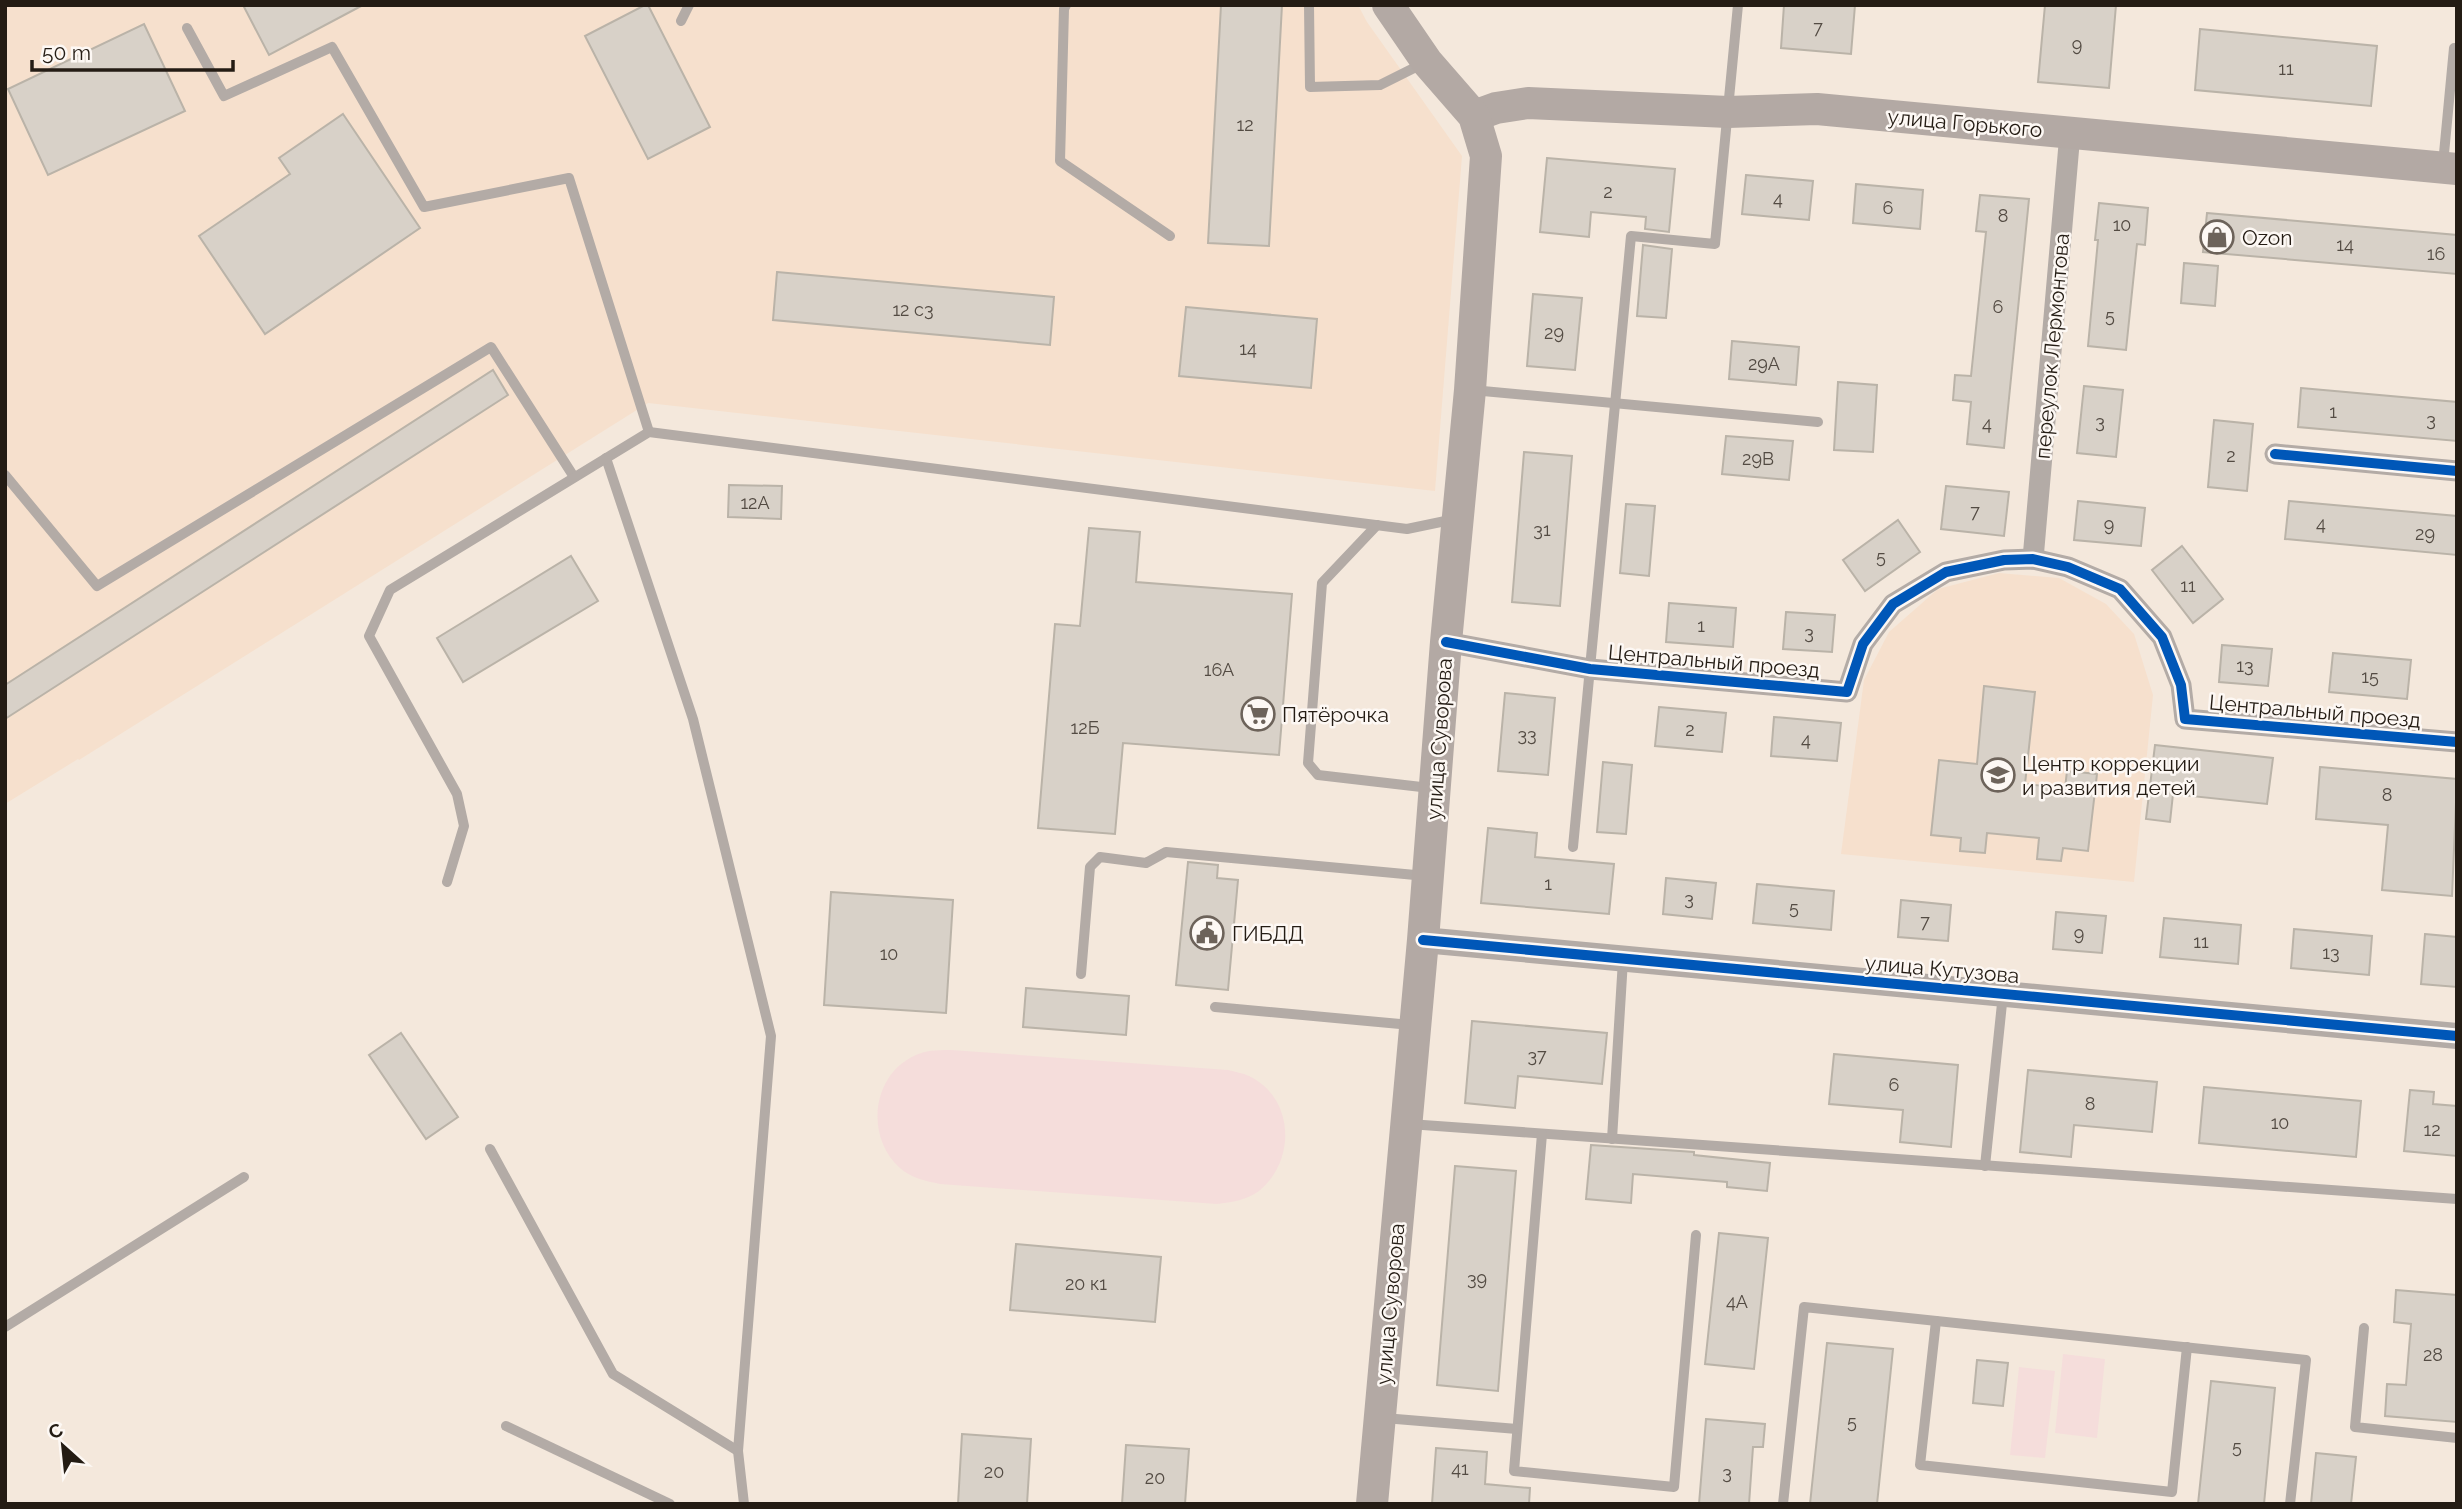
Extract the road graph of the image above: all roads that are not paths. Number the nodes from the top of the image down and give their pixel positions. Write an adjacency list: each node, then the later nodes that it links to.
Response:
1 (689, 5): 6 (lane)
2 (1066, 5): 14 (lane)
3 (1309, 5): 9 (lane)
4 (1388, 5): 9 (main road, улица Суворова)
5 (1738, 5): 10 (lane)
6 (681, 21)
7 (187, 27): 18 (lane)
8 (2454, 48): 13 (lane)
9 (1427, 62): 11 (main road, улица Суворова)
10 (1728, 112): 11 (main road, улица Горького); 12 (main road, улица Горького); 16 (lane)
11 (1474, 116): 15 (main road, улица Суворова)
12 (2070, 133): 13 (main road, улица Горького); 26 (street, переулок Лермонтова)
13 (2450, 168)
14 (1170, 236)
15 (1470, 390): 16 (lane); 24 (main road, улица Суворова)
16 (1615, 403): 17 (lane); 28 (lane)
17 (1818, 422)
18 (649, 432): 20 (lane); 25 (lane)
19 (2275, 454): 21 (street)
20 (606, 458): 23 (lane); 57 (lane)
21 (2457, 471)
22 (5, 475): 23 (lane)
23 (574, 477): 33 (lane)
24 (1457, 518): 25 (lane); 27 (main road, улица Суворова)
25 (1377, 525): 30 (lane)
26 (2034, 559): 28 (street, Центральный проезд); 29 (street, Центральный проезд)
27 (1446, 642): 28 (street, Центральный проезд); 30 (main road, улица Суворова)
28 (1590, 669): 31 (lane)
29 (2457, 742)
30 (1436, 788): 32 (main road, улица Суворова)
31 (1573, 848)
32 (1428, 876): 34 (main road, улица Суворова); 36 (lane)
33 (447, 882)
34 (1423, 940): 35 (street, улица Кутузова); 39 (main road, улица Суворова)
35 (1623, 958): 37 (street, улица Кутузова); 43 (lane)
36 (1081, 974)
37 (2003, 994): 40 (street, улица Кутузова); 45 (lane)
38 (1216, 1007): 39 (lane)
39 (1415, 1025): 41 (main road, улица Суворова)
40 (2457, 1036)
41 (1406, 1124): 42 (lane); 53 (main road, улица Суворова)
42 (1542, 1134): 43 (lane); 55 (lane)
43 (1612, 1139): 45 (lane)
44 (490, 1149): 57 (lane)
45 (1986, 1166): 47 (lane)
46 (244, 1177): 50 (lane)
47 (2457, 1199)
48 (1696, 1235): 55 (lane)
49 (1936, 1321): 52 (lane); 52 (lane); 61 (lane)
50 (5, 1327)
51 (2364, 1328): 56 (lane)
52 (2187, 1348): 62 (lane)
53 (1380, 1418): 55 (lane); 60 (main road, улица Суворова)
54 (506, 1426): 58 (lane)
55 (1517, 1429)
56 (2457, 1438)
57 (738, 1451): 59 (lane)
58 (670, 1504)
59 (744, 1504)
60 (1372, 1504)
61 (1783, 1504)
62 (2290, 1504)

